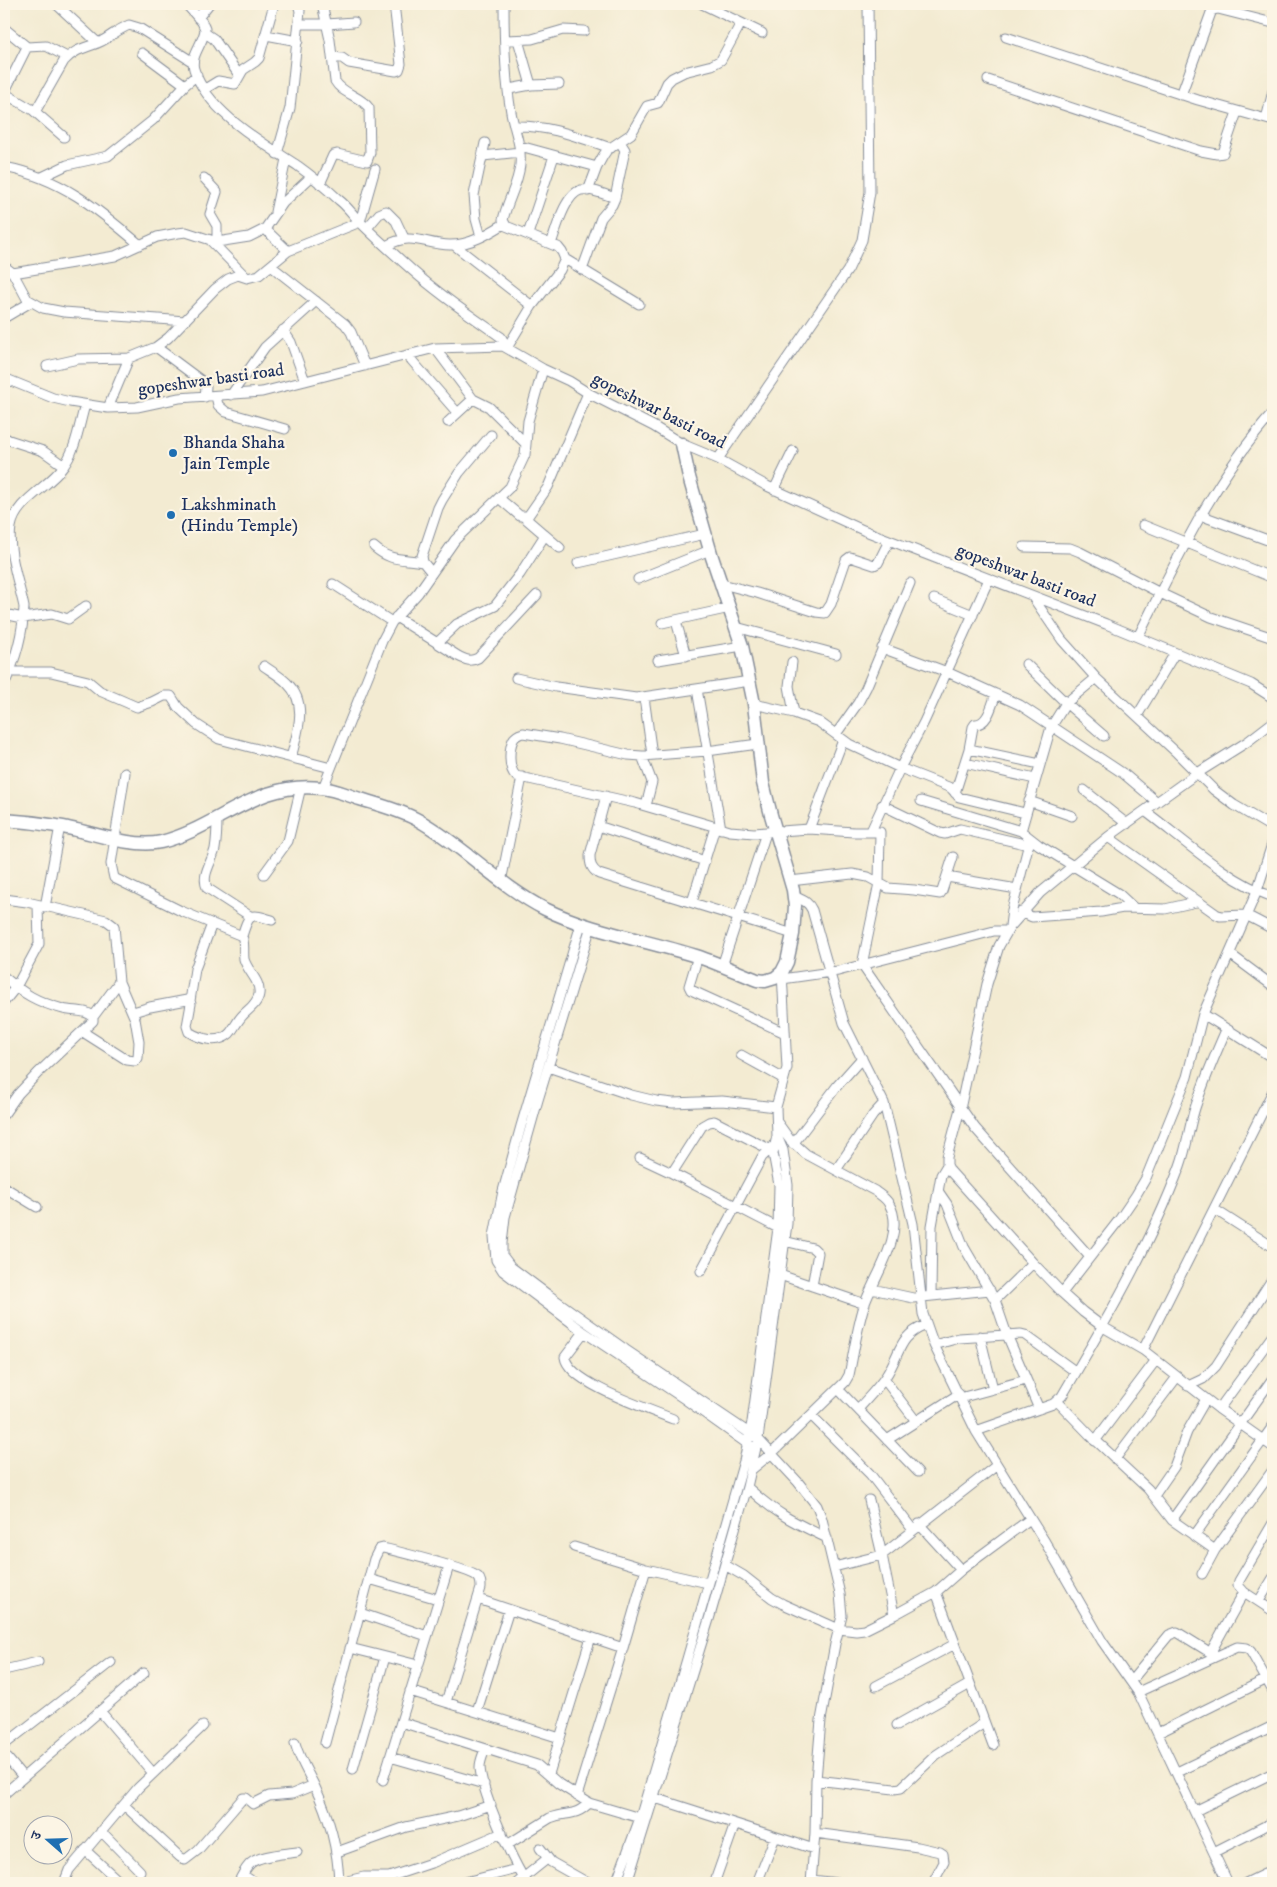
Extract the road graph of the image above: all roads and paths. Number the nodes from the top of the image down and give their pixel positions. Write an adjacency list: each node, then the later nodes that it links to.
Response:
1 (56, 4): 26 (street)
2 (186, 4): 11 (street)
3 (209, 4): 11 (street)
4 (274, 4): 21 (street)
5 (298, 4): 15 (street)
6 (322, 4): 16 (street)
7 (394, 4): 30 (street)
8 (504, 4): 24 (street)
9 (702, 4): 13 (street)
10 (868, 4): 116 (street)
11 (198, 18): 19 (street)
12 (354, 22): 16 (street)
13 (741, 23): 20 (street); 49 (street)
14 (1273, 23): 42 (street)
15 (299, 24): 16 (street); 23 (street)
16 (327, 24): 30 (street)
17 (4, 28): 27 (street)
18 (584, 31): 25 (street)
19 (205, 33): 31 (street); 33 (street)
20 (762, 33)
21 (266, 35): 23 (street); 33 (street)
22 (1006, 37): 42 (street)
23 (298, 40): 52 (street)
24 (505, 40): 25 (street); 39 (street)
25 (518, 40): 37 (street)
26 (98, 42): 29 (street); 31 (street)
27 (26, 47): 29 (street); 41 (street)
28 (142, 53): 36 (street)
29 (67, 56): 43 (street)
30 (332, 57): 61 (street)
31 (194, 62): 32 (street)
32 (197, 75): 36 (street); 38 (street)
33 (239, 75): 38 (street)
34 (988, 80): 44 (street)
35 (559, 84): 37 (street)
36 (185, 85): 58 (street)
37 (531, 85): 39 (street)
38 (205, 89): 52 (street)
39 (509, 89): 46 (street)
40 (1273, 91): 45 (street)
41 (4, 93): 43 (street)
42 (1181, 95): 44 (street)
43 (35, 112): 47 (street)
44 (1237, 112): 45 (street)
45 (1270, 120)
46 (514, 126): 50 (street); 51 (street)
47 (64, 137)
48 (485, 142): 53 (street)
49 (620, 142): 50 (street); 63 (street)
50 (611, 148): 56 (street)
51 (520, 149): 53 (street); 54 (street); 65 (street)
52 (282, 156): 59 (street); 64 (street)
53 (483, 156): 69 (street)
54 (554, 156): 56 (street); 68 (street)
55 (4, 167): 58 (street)
56 (597, 167): 62 (street)
57 (375, 169): 66 (street)
58 (42, 177): 73 (street)
59 (311, 177): 61 (street); 64 (street)
60 (204, 178): 71 (street)
61 (320, 184): 66 (street)
62 (588, 190): 63 (street); 72 (street)
63 (615, 198): 80 (street)
64 (274, 217): 67 (street)
65 (504, 224): 68 (street); 69 (street)
66 (363, 225): 70 (street); 75 (street); 76 (street)
67 (265, 229): 71 (street); 76 (street)
68 (528, 234): 72 (street)
69 (481, 237): 74 (street)
70 (404, 238): 74 (street); 75 (street)
71 (214, 241): 73 (street); 82 (street)
72 (551, 244): 77 (street)
73 (140, 245): 81 (street)
74 (454, 245): 86 (street)
75 (386, 246): 91 (street)
76 (288, 251): 79 (street)
77 (565, 259): 80 (street); 86 (street)
78 (4, 266): 81 (street)
79 (271, 266): 82 (street); 83 (street)
80 (582, 270): 85 (street)
81 (13, 273): 84 (street)
82 (247, 278): 88 (street)
83 (316, 301): 89 (street); 96 (street)
84 (31, 302): 87 (street); 88 (street)
85 (639, 304)
86 (532, 306): 91 (street)
87 (4, 318)
88 (185, 320): 90 (street)
89 (283, 330): 99 (street); 101 (street)
90 (156, 347): 94 (street); 103 (street)
91 (505, 347): 92 (street, gopeshwar basti road); 97 (street, gopeshwar basti road)
92 (435, 348): 93 (street, gopeshwar basti road); 104 (street)
93 (407, 355): 96 (street, gopeshwar basti road); 107 (street)
94 (129, 358): 95 (street); 106 (street)
95 (47, 366)
96 (365, 366): 99 (street, gopeshwar basti road)
97 (543, 369): 100 (street, gopeshwar basti road); 113 (street)
98 (4, 378): 105 (street, gopeshwar basti road)
99 (305, 381): 101 (street, gopeshwar basti road)
100 (588, 393): 114 (street, gopeshwar basti road); 121 (street)
101 (231, 395): 102 (street, gopeshwar basti road)
102 (216, 396): 103 (street, gopeshwar basti road); 110 (street)
103 (206, 397): 106 (street, gopeshwar basti road)
104 (473, 399): 109 (street); 113 (street)
105 (85, 405): 106 (street, gopeshwar basti road); 117 (street)
106 (108, 408)
107 (454, 410)
108 (1273, 413): 120 (street)
109 (448, 422)
110 (285, 429)
111 (491, 435): 133 (street)
112 (4, 437): 117 (street)
113 (526, 444): 119 (street)
114 (682, 444): 116 (street, gopeshwar basti road); 123 (street)
115 (793, 451): 118 (street)
116 (718, 459): 118 (street, gopeshwar basti road)
117 (64, 466): 124 (street)
118 (774, 490): 126 (street, gopeshwar basti road)
119 (500, 499): 121 (street); 135 (street)
120 (1200, 515): 127 (street); 128 (street)
121 (524, 517): 125 (street)
122 (1143, 525): 128 (street)
123 (705, 534): 132 (street); 134 (street)
124 (7, 535): 150 (street)
125 (545, 535): 131 (street); 157 (street)
126 (889, 541): 138 (street, gopeshwar basti road); 141 (street)
127 (1273, 542)
128 (1186, 543): 136 (street); 142 (street)
129 (374, 547): 133 (street)
130 (1024, 547): 142 (street)
131 (560, 548)
132 (710, 550): 137 (street); 141 (street)
133 (423, 562): 135 (street)
134 (578, 563)
135 (432, 573): 151 (street)
136 (1273, 578)
137 (638, 579)
138 (989, 580): 144 (street, gopeshwar basti road); 149 (street)
139 (910, 583): 159 (street)
140 (333, 584): 151 (street)
141 (722, 584): 147 (street)
142 (1160, 593): 155 (street); 156 (street)
143 (537, 595): 157 (street)
144 (1032, 596): 155 (street, gopeshwar basti road); 170 (street)
145 (934, 599): 149 (street)
146 (86, 606): 150 (street)
147 (730, 608): 152 (street); 154 (street)
148 (4, 614): 150 (street)
149 (973, 614): 168 (street)
150 (23, 618): 167 (street)
151 (394, 619): 157 (street); 194 (street)
152 (676, 621): 153 (street); 162 (street)
153 (662, 623)
154 (736, 627): 158 (street); 161 (street)
155 (1138, 637): 160 (street, gopeshwar basti road)
156 (1273, 638)
157 (438, 643)
158 (742, 646): 162 (street); 171 (street)
159 (882, 648): 168 (street); 185 (street)
160 (1175, 653): 174 (street, gopeshwar basti road); 181 (street)
161 (836, 654)
162 (686, 656): 163 (street)
163 (658, 660)
164 (792, 662): 180 (street)
165 (1026, 664): 178 (street)
166 (264, 666): 191 (street)
167 (10, 672): 172 (street); 191 (street)
168 (947, 672): 175 (street); 195 (street)
169 (516, 678): 176 (street)
170 (1096, 678): 178 (street); 181 (street)
171 (750, 681): 173 (street); 179 (street)
172 (4, 685)
173 (696, 689): 176 (street); 188 (street)
174 (1269, 691): 177 (street, gopeshwar basti road)
175 (996, 694): 183 (street); 187 (street)
176 (644, 697): 189 (street)
177 (1273, 698)
178 (1066, 703): 183 (street); 184 (street)
179 (754, 704): 180 (street); 186 (street)
180 (794, 712): 185 (street)
181 (1137, 716): 197 (street)
182 (1273, 722): 197 (street)
183 (1051, 727): 193 (street); 207 (street)
184 (1104, 736)
185 (839, 737): 195 (street); 220 (street)
186 (758, 744): 188 (street); 223 (street)
187 (969, 748): 192 (street); 193 (street)
188 (707, 751): 189 (street); 218 (street)
189 (652, 755): 190 (street)
190 (642, 756): 198 (street); 209 (street)
191 (291, 758): 194 (street)
192 (965, 763): 199 (street); 203 (street)
193 (1040, 764): 199 (street)
194 (331, 768): 201 (street)
195 (900, 768): 203 (street); 208 (street)
196 (125, 774): 225 (street)
197 (1196, 774): 207 (street); 219 (street)
198 (522, 777): 204 (street); 234 (street)
199 (1035, 779): 206 (street)
200 (301, 787): 201 (street); 213 (street); 231 (street)
201 (323, 788): 234 (street)
202 (1084, 790): 215 (street)
203 (955, 793): 211 (street)
204 (606, 796): 209 (street); 217 (street)
205 (921, 801): 222 (street)
206 (1029, 801): 211 (street); 212 (street)
207 (1157, 802): 210 (street)
208 (882, 805): 221 (street); 227 (street)
209 (646, 806): 218 (street)
210 (1145, 811): 215 (street); 237 (street)
211 (1026, 813): 222 (street)
212 (1072, 816)
213 (217, 817): 225 (street); 247 (street)
214 (4, 820): 216 (street)
215 (1127, 824): 224 (street)
216 (60, 826): 225 (street); 243 (street)
217 (598, 826): 229 (street); 241 (street)
218 (718, 828): 223 (street); 229 (street)
219 (1273, 828)
220 (809, 829): 221 (street); 223 (street)
221 (871, 831): 235 (street)
222 (1020, 831): 227 (street)
223 (771, 833): 233 (street); 248 (street)
224 (1108, 838): 230 (street); 242 (street)
225 (115, 839): 250 (street)
226 (1273, 841): 237 (street)
227 (1029, 842): 230 (street); 236 (street)
228 (953, 857): 232 (street)
229 (704, 861): 241 (street)
230 (1073, 865): 244 (street); 245 (street)
231 (264, 874)
232 (947, 876): 235 (street); 236 (street)
233 (790, 881): 235 (street); 238 (street)
234 (501, 882): 251 (street)
235 (879, 883): 258 (street)
236 (1017, 890): 252 (street)
237 (1257, 891): 239 (street); 246 (street)
238 (794, 896): 254 (street); 260 (street)
239 (1273, 897)
240 (4, 899): 243 (street)
241 (692, 902): 248 (street)
242 (1196, 902): 244 (street); 246 (street)
243 (42, 906): 263 (street); 265 (street)
244 (1133, 907): 245 (street)
245 (1021, 912): 252 (street)
246 (1246, 915): 253 (street); 256 (street)
247 (250, 916): 249 (street); 255 (street)
248 (739, 916): 254 (street); 259 (street)
249 (272, 920)
250 (212, 924): 255 (street); 266 (street)
251 (586, 925): 257 (street); 277 (street); 314 (street)
252 (1008, 929): 258 (street); 282 (street)
253 (1273, 929)
254 (793, 934): 261 (street)
255 (242, 936): 266 (street)
256 (1230, 954): 264 (street); 269 (street)
257 (698, 956): 259 (street); 273 (street)
258 (862, 965): 260 (street); 282 (street)
259 (722, 966): 261 (street)
260 (829, 973): 261 (street); 275 (street)
261 (782, 976): 273 (street)
262 (4, 977): 265 (street)
263 (119, 982): 268 (street); 270 (street)
264 (1273, 986)
265 (16, 987): 267 (street); 270 (street)
266 (190, 1001): 268 (street)
267 (4, 1002)
268 (134, 1012): 272 (street)
269 (1203, 1014): 271 (street); 299 (street)
270 (93, 1017): 272 (street)
271 (1226, 1030): 276 (street); 313 (street)
272 (83, 1032): 283 (street)
273 (786, 1032): 278 (street)
274 (741, 1055): 278 (street)
275 (862, 1058): 280 (street); 286 (street)
276 (1273, 1058)
277 (548, 1067): 281 (street); 341 (street)
278 (784, 1079): 281 (street)
279 (1273, 1091): 295 (street)
280 (884, 1103): 289 (street); 309 (street)
281 (776, 1107): 284 (street)
282 (960, 1109): 288 (street); 299 (street)
283 (4, 1114)
284 (777, 1122): 285 (street); 286 (street)
285 (774, 1143): 290 (street); 293 (street); 296 (street); 297 (street)
286 (793, 1144): 289 (street)
287 (640, 1158): 290 (street)
288 (947, 1165): 292 (street); 300 (street)
289 (836, 1170): 305 (street)
290 (672, 1173): 293 (street)
291 (4, 1187): 294 (street)
292 (938, 1191): 306 (street); 308 (street)
293 (736, 1206): 296 (street); 301 (street)
294 (37, 1208)
295 (1214, 1209): 298 (street); 319 (street)
296 (778, 1228): 341 (street)
297 (784, 1240): 302 (street); 304 (street)
298 (1273, 1247)
299 (1090, 1257): 307 (street)
300 (1033, 1263): 307 (street); 310 (street)
301 (701, 1272)
302 (780, 1276): 304 (street); 342 (street)
303 (1273, 1278): 326 (street)
304 (812, 1286): 311 (street)
305 (872, 1289): 309 (street); 311 (street)
306 (990, 1290): 308 (street); 310 (street)
307 (1062, 1293): 313 (street)
308 (931, 1296): 309 (street)
309 (920, 1297): 312 (street)
310 (995, 1300): 315 (street)
311 (865, 1304): 328 (street)
312 (926, 1325): 318 (street); 324 (street)
313 (1103, 1327): 319 (street); 321 (street)
314 (584, 1332): 336 (street); 346 (street)
315 (1007, 1335): 317 (street); 321 (street); 325 (street)
316 (1273, 1335): 333 (street)
317 (980, 1336): 318 (street); 327 (street)
318 (934, 1345): 329 (street)
319 (1143, 1350): 320 (street)
320 (1156, 1360): 322 (street); 344 (street)
321 (1076, 1372): 331 (street)
322 (1177, 1377): 326 (street); 349 (street)
323 (1273, 1378): 338 (street)
324 (884, 1379): 334 (street); 337 (street)
325 (1026, 1380): 327 (street); 332 (street)
326 (1188, 1386): 330 (street)
327 (993, 1389): 329 (street)
328 (839, 1390): 334 (street); 335 (street)
329 (959, 1396): 337 (street); 340 (street)
330 (1206, 1399): 333 (street); 355 (street)
331 (1057, 1401): 332 (street); 344 (street)
332 (1039, 1409): 340 (street)
333 (1219, 1409): 338 (street)
334 (858, 1410): 343 (street)
335 (811, 1415): 348 (street); 360 (street)
336 (672, 1419)
337 (916, 1421): 343 (street)
338 (1241, 1424): 345 (street); 358 (street)
339 (1273, 1426): 345 (street)
340 (976, 1431): 350 (street)
341 (750, 1433): 342 (street); 346 (street)
342 (758, 1439): 346 (street); 348 (street)
343 (887, 1440): 353 (street)
344 (1096, 1440): 349 (street)
345 (1263, 1440): 347 (street); 361 (street)
346 (752, 1447): 351 (street); 374 (street)
347 (1273, 1447)
348 (772, 1453): 351 (street); 362 (street)
349 (1115, 1459): 355 (street)
350 (997, 1465): 357 (street); 360 (street)
351 (751, 1470): 354 (street)
352 (1273, 1470): 364 (street)
353 (918, 1472)
354 (747, 1487): 362 (street); 367 (street)
355 (1154, 1496): 358 (street)
356 (869, 1500): 365 (street)
357 (1030, 1518): 370 (street); 398 (street)
358 (1172, 1520): 361 (street)
359 (1273, 1523): 376 (street)
360 (916, 1527): 365 (street); 370 (street)
361 (1194, 1536): 364 (street)
362 (826, 1538): 368 (street)
363 (574, 1547): 369 (street)
364 (1215, 1550): 371 (street)
365 (882, 1555): 368 (street); 383 (street)
366 (449, 1566): 373 (street); 377 (street); 378 (street)
367 (725, 1566): 384 (street); 433 (street)
368 (834, 1567): 384 (street)
369 (646, 1569): 374 (street); 389 (street)
370 (962, 1570): 375 (street)
371 (1202, 1574)
372 (1273, 1578): 379 (street)
373 (369, 1579): 377 (street); 382 (street)
374 (708, 1583): 438 (street)
375 (936, 1592): 383 (street); 387 (street)
376 (1244, 1592): 379 (street); 390 (street)
377 (438, 1599): 385 (street)
378 (478, 1599): 380 (street); 404 (street)
379 (1259, 1601): 381 (street)
380 (509, 1610): 386 (street); 406 (street)
381 (1273, 1611)
382 (360, 1612): 385 (street); 388 (street)
383 (894, 1615): 384 (street)
384 (839, 1629): 428 (street)
385 (427, 1636): 394 (street)
386 (591, 1637): 389 (street); 413 (street)
387 (955, 1644): 399 (street); 400 (street)
388 (350, 1648): 391 (street); 415 (street)
389 (624, 1648): 432 (street)
390 (1211, 1656): 397 (street); 398 (street); 403 (street)
391 (385, 1657): 394 (street); 421 (street)
392 (38, 1662): 395 (street)
393 (111, 1662): 416 (street)
394 (418, 1665): 401 (street)
395 (4, 1670)
396 (144, 1673): 405 (street)
397 (1267, 1679): 402 (street); 412 (street)
398 (1131, 1681): 403 (street)
399 (970, 1684): 408 (street); 409 (street)
400 (876, 1686)
401 (410, 1691): 404 (street); 407 (street)
402 (1273, 1691)
403 (1138, 1692): 412 (street)
404 (446, 1702): 406 (street)
405 (100, 1711): 423 (street); 426 (street)
406 (477, 1711): 413 (street)
407 (401, 1722): 418 (street); 420 (street)
408 (984, 1723): 417 (street); 428 (street)
409 (897, 1725)
410 (203, 1726): 423 (street)
411 (1273, 1726): 422 (street)
412 (1158, 1733): 422 (street)
413 (560, 1738): 425 (street)
414 (295, 1742): 430 (street)
415 (325, 1743)
416 (4, 1745)
417 (992, 1745)
418 (485, 1748): 425 (street); 429 (street)
419 (4, 1754): 426 (street)
420 (390, 1757): 427 (street); 429 (street)
421 (353, 1770)
422 (1177, 1772): 437 (street)
423 (154, 1773): 435 (street)
424 (1273, 1773): 437 (street)
425 (549, 1774): 432 (street)
426 (23, 1777): 431 (street)
427 (383, 1780)
428 (816, 1780): 443 (street)
429 (484, 1784): 436 (street)
430 (314, 1786): 435 (street); 450 (street)
431 (4, 1794)
432 (577, 1796): 434 (street)
433 (655, 1798): 440 (street); 468 (street)
434 (589, 1803): 438 (street); 445 (street)
435 (124, 1805): 441 (street)
436 (491, 1805): 442 (street); 450 (street)
437 (1194, 1811): 451 (street)
438 (640, 1818): 467 (street)
439 (1273, 1822): 451 (street)
440 (735, 1824): 444 (street); 456 (street)
441 (102, 1831): 448 (street); 455 (street)
442 (502, 1833): 445 (street); 450 (street)
443 (815, 1833): 447 (street); 471 (street)
444 (775, 1836): 447 (street); 469 (street)
445 (507, 1845): 453 (street)
446 (540, 1848): 452 (street)
447 (814, 1849): 460 (street)
448 (85, 1850): 462 (street); 463 (street)
449 (297, 1852): 457 (street)
450 (337, 1852)
451 (1214, 1852): 472 (street)
452 (547, 1859): 459 (street); 466 (street)
453 (517, 1869): 459 (street); 465 (street)
454 (1273, 1870): 473 (street)
455 (140, 1871)
456 (716, 1878)
457 (240, 1879): 464 (street)
458 (4, 1880): 461 (street)
459 (523, 1882)
460 (812, 1882): 470 (street)
461 (9, 1883)
462 (64, 1883)
463 (121, 1883)
464 (255, 1883)
465 (461, 1883)
466 (588, 1883)
467 (616, 1883)
468 (627, 1883)
469 (757, 1883)
470 (837, 1883)
471 (933, 1883)
472 (1228, 1883)
473 (1246, 1883)

